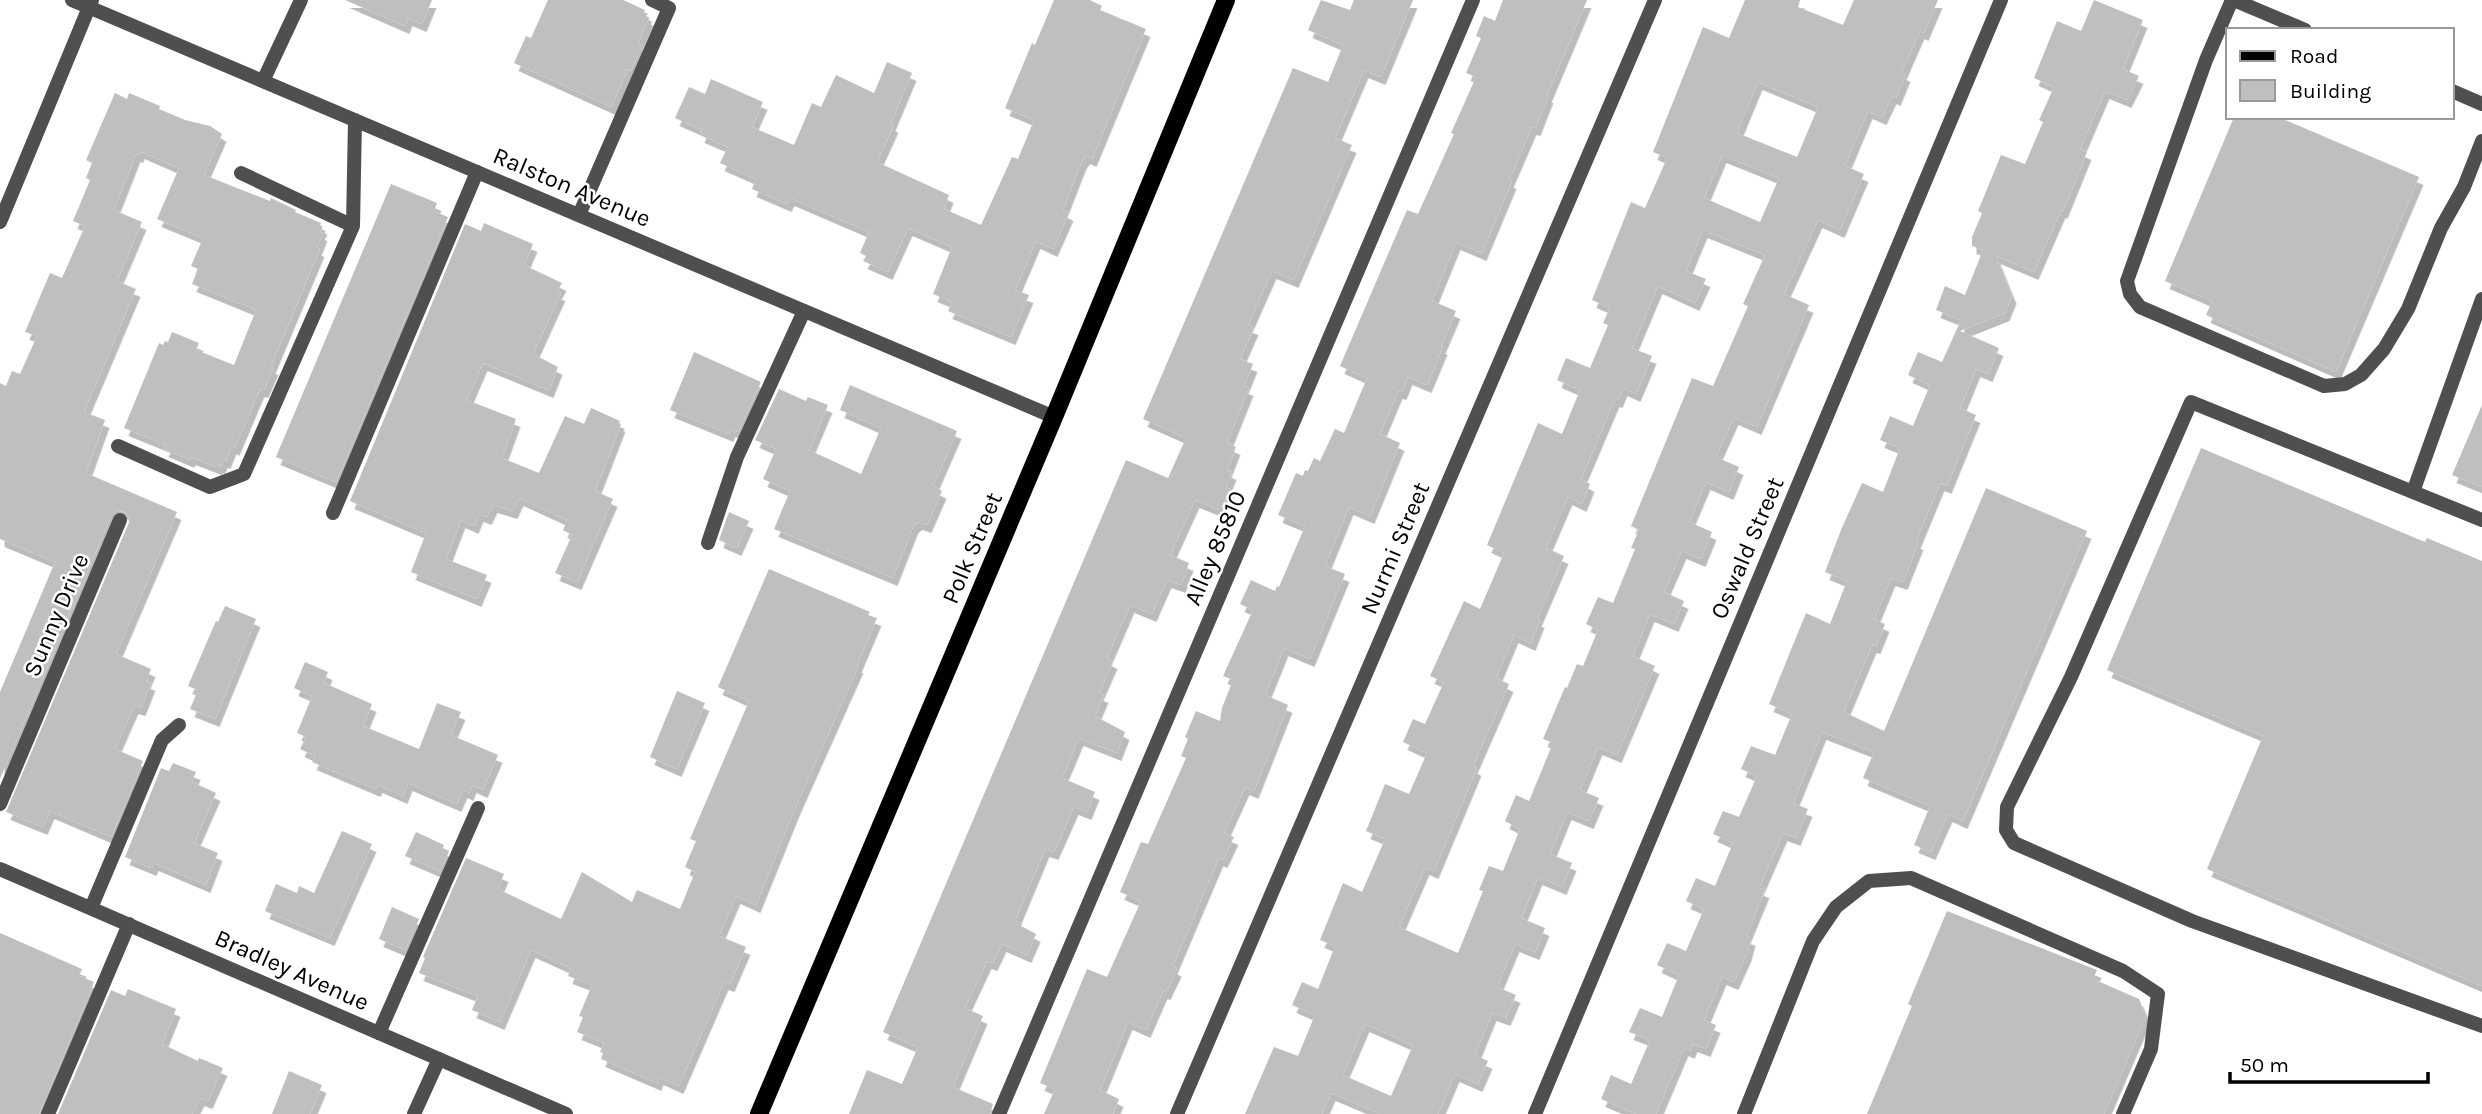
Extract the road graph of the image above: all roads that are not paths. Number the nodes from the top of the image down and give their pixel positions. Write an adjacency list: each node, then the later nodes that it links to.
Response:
1 (72, 0): 9 (street, Ralston Avenue)
2 (301, 0): 11 (street)
3 (652, 0): 18 (street)
4 (1226, 0): 23 (main road, Polk Street)
5 (1473, 0): 43 (street, Alley 85810)
6 (1655, 0): 44 (street, Nurmi Street)
7 (2001, 0): 45 (street, Oswald Street)
8 (2233, 0): 10 (street); 15 (street)
9 (91, 4): 11 (street, Ralston Avenue); 19 (street)
10 (2300, 28)
11 (263, 81): 14 (street, Ralston Avenue)
12 (2454, 92): 13 (street)
13 (2482, 104)
14 (355, 120): 16 (street, Ralston Avenue); 20 (street)
15 (2482, 141)
16 (477, 172): 18 (street, Ralston Avenue); 26 (street)
17 (240, 173): 20 (street)
18 (579, 215): 22 (street, Ralston Avenue)
19 (0, 222)
20 (352, 226): 24 (street)
21 (2482, 299): 25 (street)
22 (804, 311): 23 (street, Ralston Avenue); 29 (street)
23 (1054, 417): 42 (main road, Polk Street)
24 (118, 446)
25 (2413, 492): 28 (street); 36 (street)
26 (333, 513)
27 (120, 520): 31 (street, Sunny Drive)
28 (2482, 520)
29 (708, 543)
30 (179, 725): 34 (street)
31 (0, 804)
32 (478, 808): 37 (street)
33 (0, 869): 34 (street, Bradley Avenue)
34 (91, 908): 35 (street, Bradley Avenue)
35 (129, 924): 37 (street, Bradley Avenue); 39 (street)
36 (2482, 1026)
37 (379, 1033): 38 (street, Bradley Avenue)
38 (439, 1059): 40 (street); 41 (street, Bradley Avenue)
39 (48, 1114)
40 (414, 1114)
41 (566, 1114)
42 (759, 1114)
43 (999, 1114)
44 (1177, 1114)
45 (1535, 1114)
46 (1744, 1114): 47 (street)
47 (2123, 1114)

